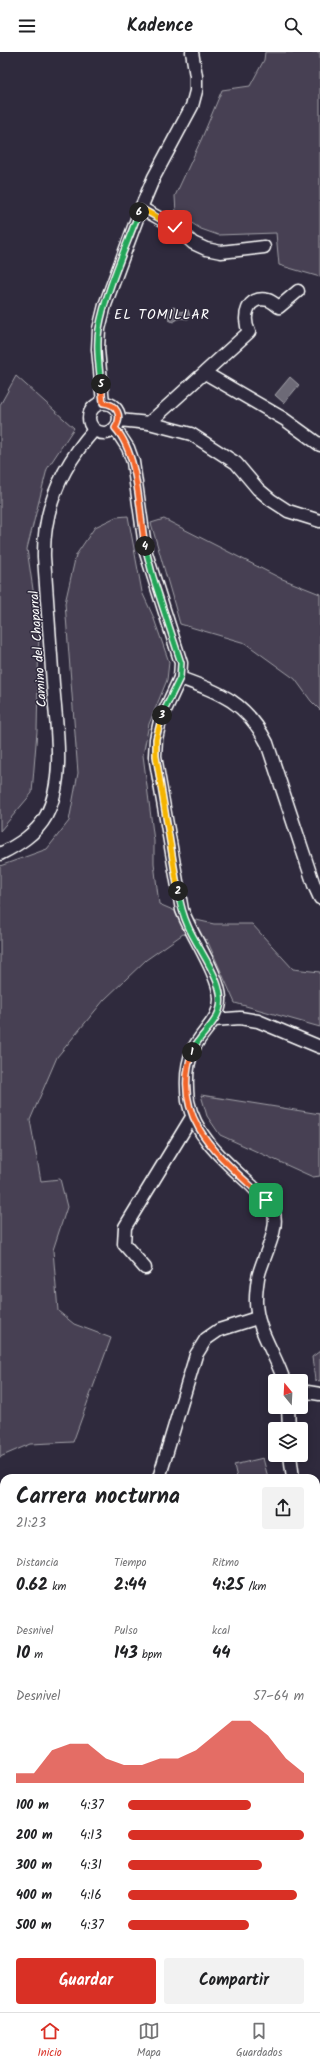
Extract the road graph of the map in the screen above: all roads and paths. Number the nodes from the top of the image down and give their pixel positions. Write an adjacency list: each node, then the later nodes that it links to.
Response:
1 (192, 52): 2 (street)
2 (140, 208): 3 (street); 6 (street)
3 (264, 247)
4 (298, 291): 5 (street)
5 (205, 373): 7 (street); 10 (street)
6 (103, 403): 8 (street); 9 (street)
7 (149, 423): 8 (street); 11 (street)
8 (117, 424): 9 (street); 12 (street)
9 (94, 430): 13 (street, Camino del Chaparral)
10 (320, 445)
11 (320, 521)
12 (180, 678): 14 (street); 15 (street)
13 (0, 854)
14 (320, 898)
15 (214, 1020): 16 (street); 17 (street)
16 (320, 1047)
17 (192, 1117): 18 (street); 19 (street)
18 (145, 1268)
19 (257, 1318): 20 (street); 24 (street)
20 (282, 1374)
21 (308, 1392): 22 (street)
22 (320, 1394)
23 (291, 1462): 25 (street)
24 (161, 1474)
25 (292, 1474)

